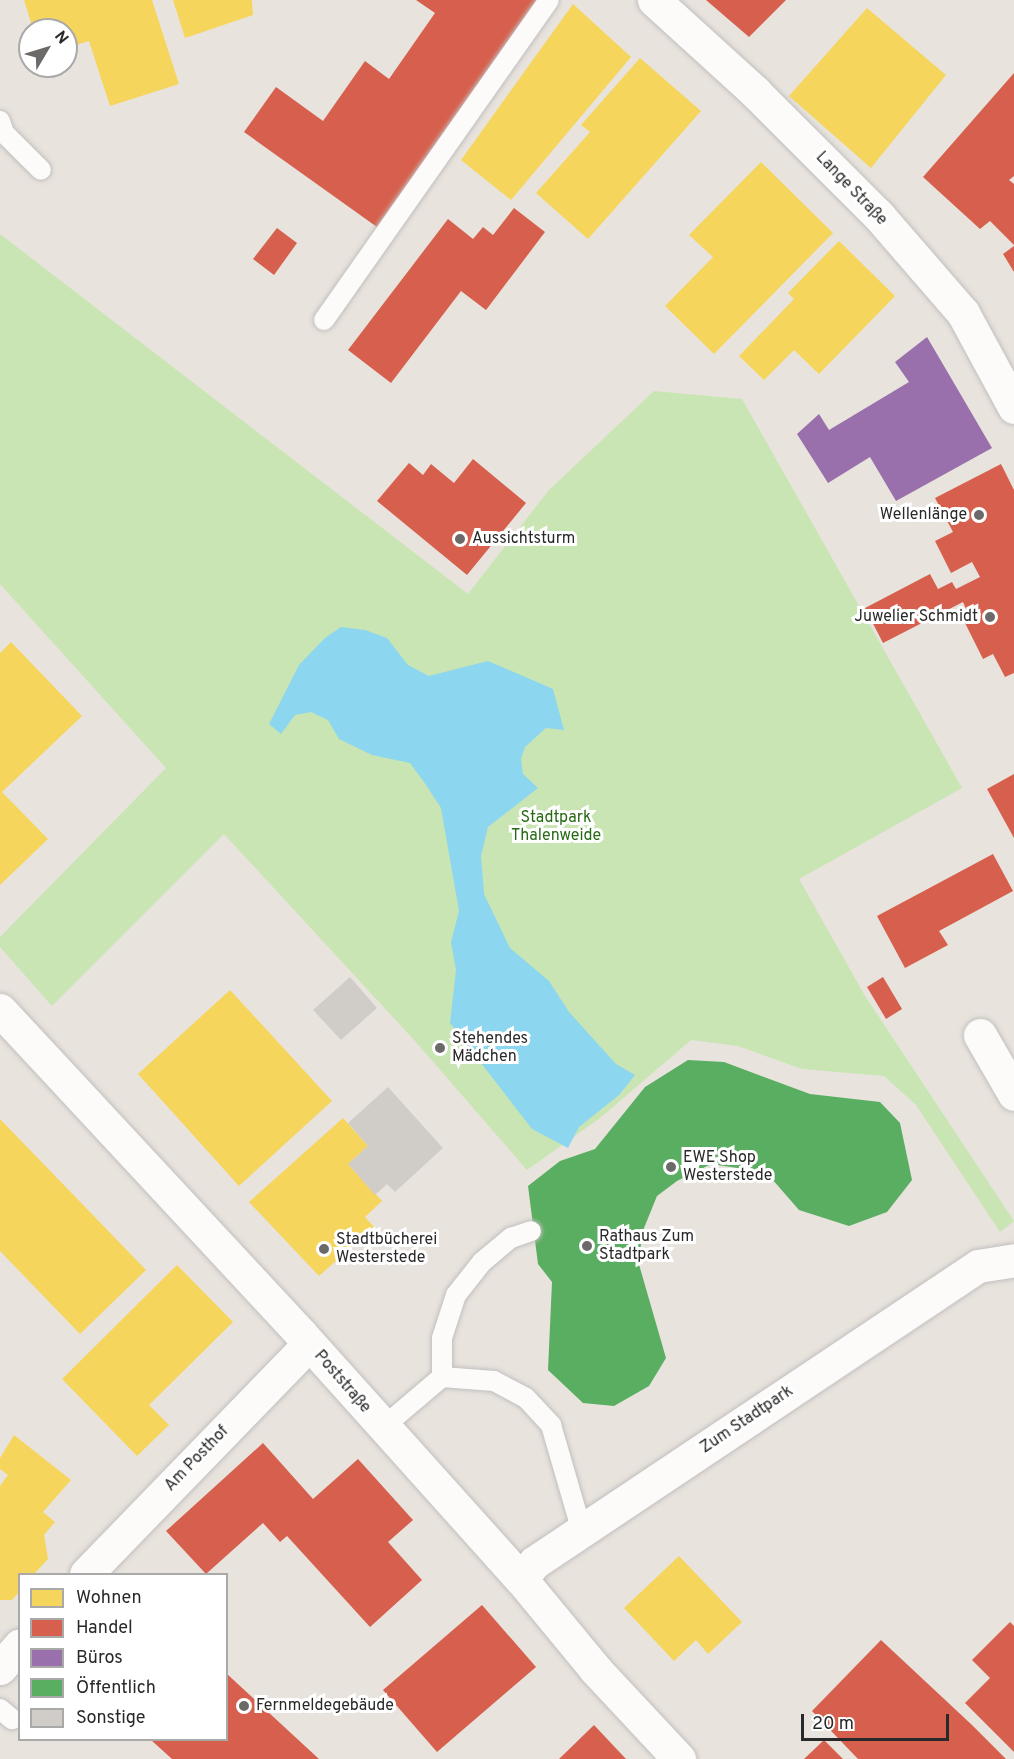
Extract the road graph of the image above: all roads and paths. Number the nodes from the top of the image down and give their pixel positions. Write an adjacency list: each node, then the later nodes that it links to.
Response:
1 (549, 0): 5 (lane)
2 (654, 0): 6 (street, Lange Straße)
3 (0, 121): 4 (lane)
4 (41, 170)
5 (324, 320)
6 (1014, 407)
7 (0, 1010): 14 (street, Poststraße)
8 (980, 1035): 9 (street)
9 (1014, 1094)
10 (531, 1231): 15 (lane)
11 (1014, 1241): 13 (street, Zum Stadtpark)
12 (1014, 1260): 13 (street, Zum Stadtpark)
13 (978, 1266): 17 (street, Zum Stadtpark)
14 (309, 1344): 16 (street, Poststraße); 18 (street, Am Posthof)
15 (442, 1377): 16 (lane); 17 (lane)
16 (382, 1428): 19 (street, Poststraße)
17 (582, 1532): 19 (street, Zum Stadtpark)
18 (88, 1573)
19 (521, 1580): 22 (street, Poststraße)
20 (18, 1647): 21 (street)
21 (0, 1668)
22 (679, 1759)

